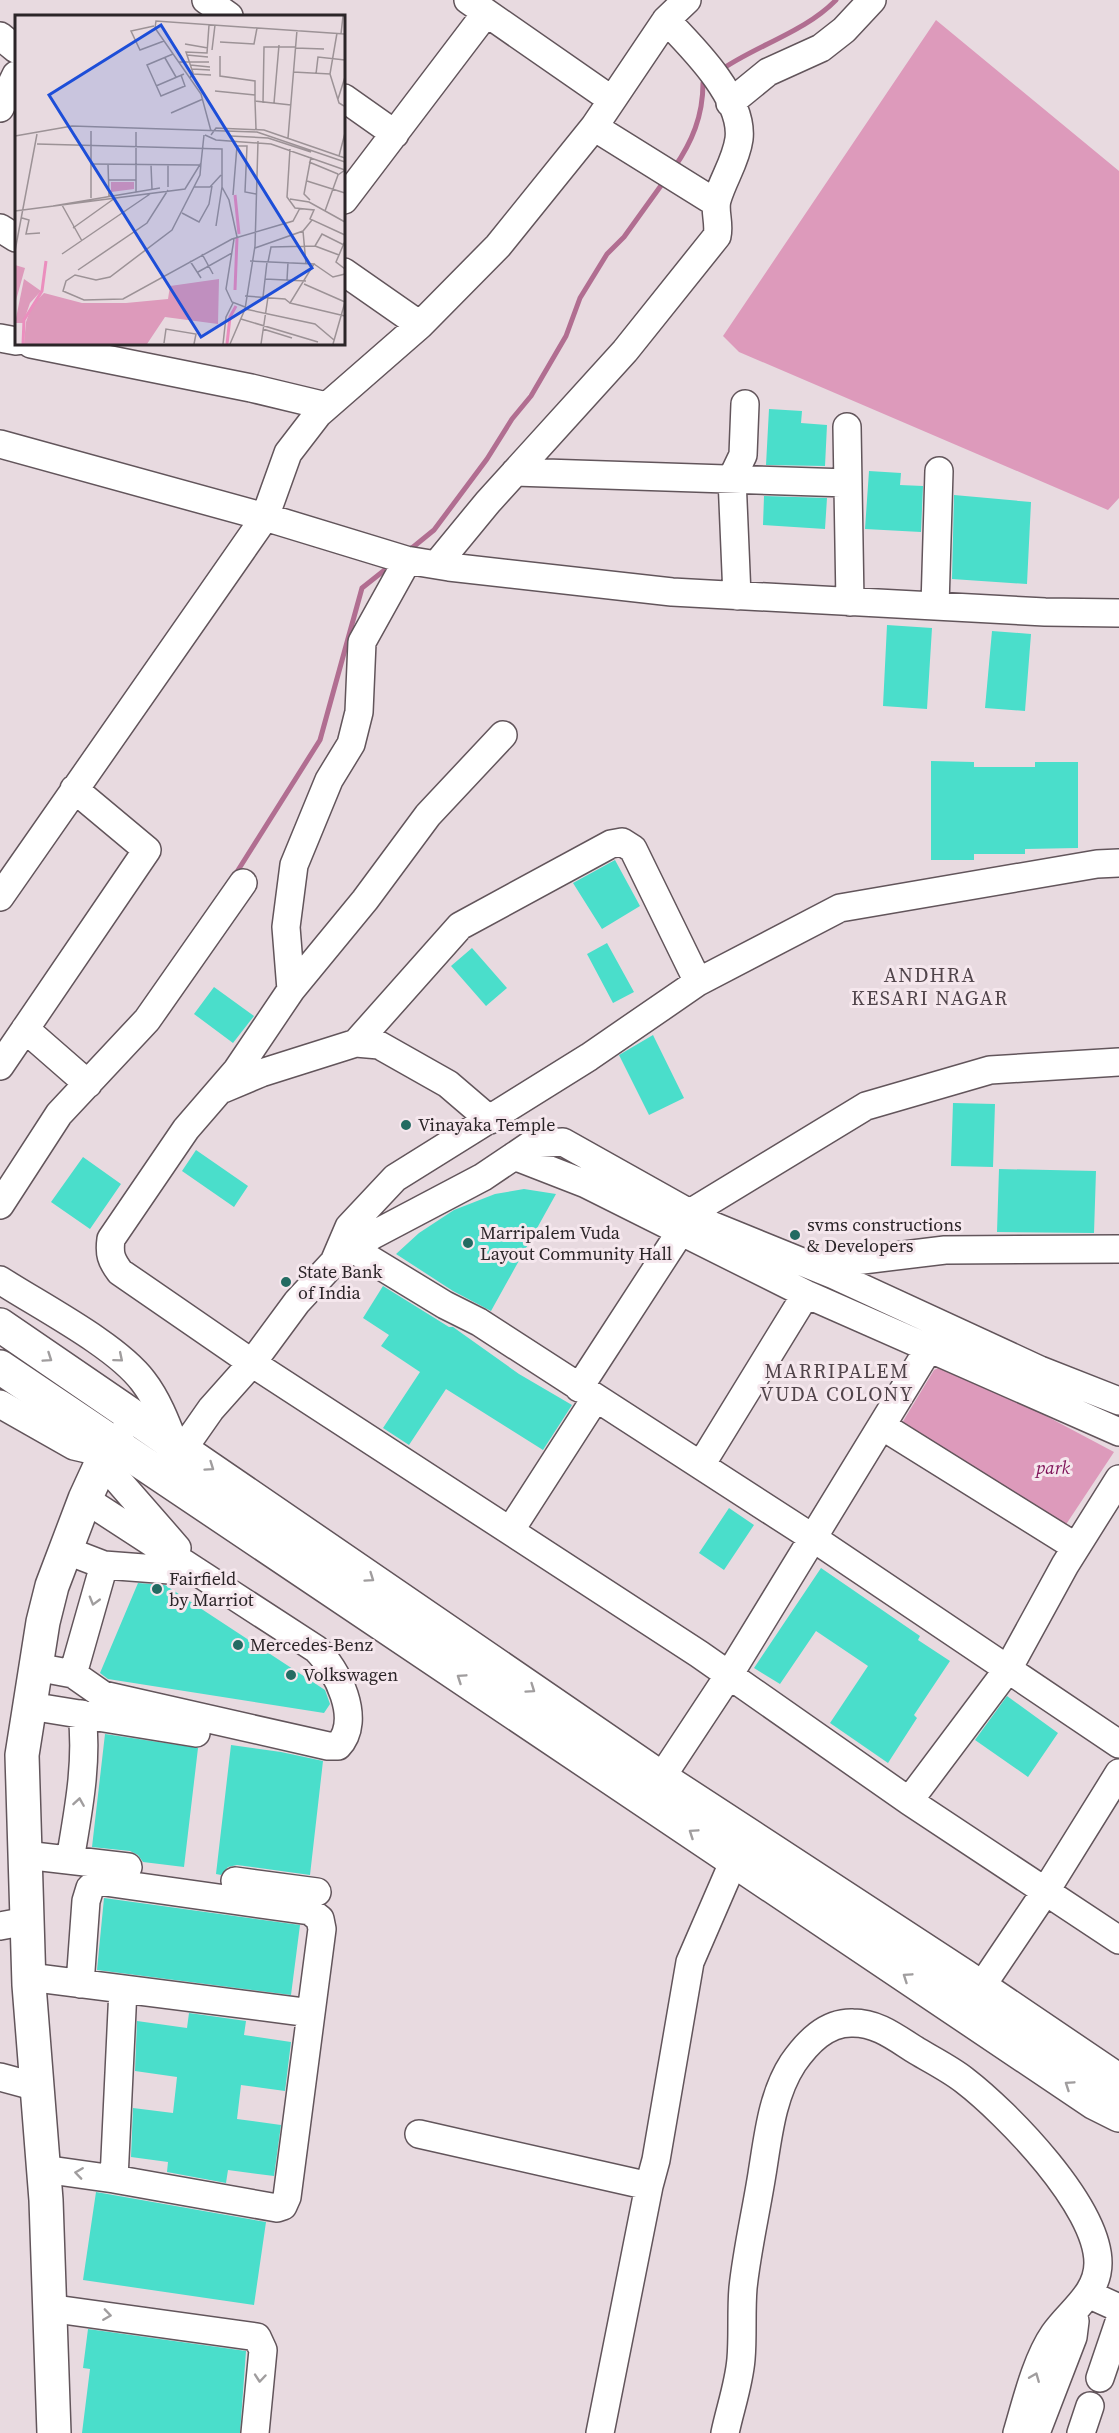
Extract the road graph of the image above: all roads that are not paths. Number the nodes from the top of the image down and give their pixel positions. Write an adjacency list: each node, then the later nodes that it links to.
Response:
1 (206, 0): 5 (street)
2 (872, 0): 9 (street)
3 (477, 7): 11 (street); 14 (street)
4 (674, 7): 9 (street); 11 (street)
5 (228, 15)
6 (0, 36): 7 (street)
7 (15, 48)
8 (15, 77): 12 (street)
9 (719, 84): 16 (street)
10 (345, 99): 14 (street)
11 (612, 100): 13 (street)
12 (0, 108)
13 (594, 127): 16 (street); 20 (street)
14 (395, 134): 15 (street)
15 (345, 199)
16 (716, 203): 29 (street)
17 (0, 228): 18 (street)
18 (15, 237)
19 (345, 273): 20 (street)
20 (420, 325): 25 (street)
21 (0, 338): 22 (street)
22 (15, 341)
23 (36, 345): 25 (street)
24 (745, 404): 30 (street)
25 (327, 406): 32 (street)
26 (847, 427): 31 (street)
27 (0, 444): 32 (street)
28 (939, 471): 37 (street)
29 (515, 472): 30 (street); 34 (street)
30 (732, 478): 31 (street); 35 (street)
31 (848, 483): 36 (street)
32 (265, 517): 33 (street); 40 (street)
33 (401, 559): 34 (street); 45 (street)
34 (437, 564): 35 (street)
35 (737, 596): 36 (street)
36 (850, 602): 37 (street)
37 (935, 606): 38 (street)
38 (1119, 613)
39 (503, 735): 45 (street)
40 (74, 789): 43 (street); 46 (street)
41 (1119, 863): 44 (street)
42 (243, 883): 50 (street)
43 (0, 897)
44 (698, 982): 47 (street); 52 (street)
45 (291, 990): 51 (street)
46 (25, 1029): 49 (street); 50 (street)
47 (356, 1043): 51 (street); 52 (street)
48 (1119, 1062): 54 (street)
49 (0, 1066)
50 (88, 1084): 53 (street)
51 (218, 1091): 63 (street)
52 (490, 1120): 56 (street)
53 (0, 1205)
54 (685, 1222): 56 (street); 57 (street); 59 (street); 65 (street)
55 (1119, 1250): 57 (street)
56 (343, 1256): 63 (street); 65 (street)
57 (812, 1266): 61 (street)
58 (0, 1280): 71 (street, one-way to 71)
59 (806, 1294): 62 (street); 73 (street)
60 (0, 1325): 68 (main road, one-way to 68)
61 (943, 1326): 62 (street); 66 (street)
62 (928, 1350): 69 (street); 70 (street)
63 (252, 1363): 71 (street); 76 (street)
64 (0, 1367): 72 (main road)
65 (587, 1394): 73 (street); 76 (street)
66 (1113, 1394)
67 (0, 1404): 72 (street)
68 (132, 1416): 71 (main road); 72 (street)
69 (882, 1426): 77 (street); 78 (street)
70 (1119, 1432)
71 (179, 1446): 91 (main road, one-way to 91)
72 (108, 1454): 75 (main road); 81 (street); 93 (main road, one-way to 72)
73 (700, 1465): 77 (street)
74 (1119, 1479): 78 (street)
75 (85, 1499): 79 (main road); 81 (street)
76 (510, 1531): 85 (street)
77 (813, 1538): 83 (street); 85 (street)
78 (1076, 1547): 83 (street)
79 (65, 1550): 80 (street); 82 (main road)
80 (104, 1565): 81 (street); 84 (street, one-way to 84)
81 (197, 1572): 84 (street)
82 (36, 1667): 84 (street); 86 (main road)
83 (1008, 1669): 88 (street); 92 (street)
84 (73, 1674)
85 (729, 1675): 91 (street); 92 (street)
86 (30, 1706): 87 (street); 94 (main road)
87 (82, 1714): 89 (street); 95 (street, one-way to 87)
88 (1119, 1744)
89 (327, 1754)
90 (1119, 1773): 97 (street)
91 (661, 1778): 93 (main road)
92 (909, 1802): 97 (street)
93 (740, 1847): 102 (main road); 108 (main road, one-way to 93); 112 (street)
94 (25, 1856): 95 (street); 98 (main road)
95 (70, 1860): 96 (street)
96 (317, 1892)
97 (1045, 1892): 99 (street); 102 (street)
98 (13, 1923): 100 (main road)
99 (1119, 1940)
100 (29, 1977): 101 (street); 107 (main road)
101 (80, 1984): 103 (street); 104 (street)
102 (981, 1988): 106 (main road)
103 (123, 1989): 104 (street); 111 (street)
104 (311, 2013): 111 (street)
105 (0, 2077): 107 (street)
106 (1119, 2081)
107 (37, 2087): 110 (main road)
108 (1119, 2115)
109 (419, 2134): 112 (street)
110 (43, 2169): 111 (street, one-way to 110); 114 (main road)
111 (114, 2178)
112 (649, 2186): 121 (street)
113 (1082, 2302): 115 (street); 122 (street); 123 (street, one-way to 113); 124 (street)
114 (48, 2308): 119 (main road); 120 (street, one-way to 120)
115 (1119, 2308)
116 (1119, 2322): 117 (street)
117 (1100, 2378)
118 (1090, 2406): 125 (street)
119 (54, 2433)
120 (255, 2433)
121 (600, 2433)
122 (725, 2433)
123 (1017, 2433)
124 (1036, 2433)
125 (1081, 2433)

